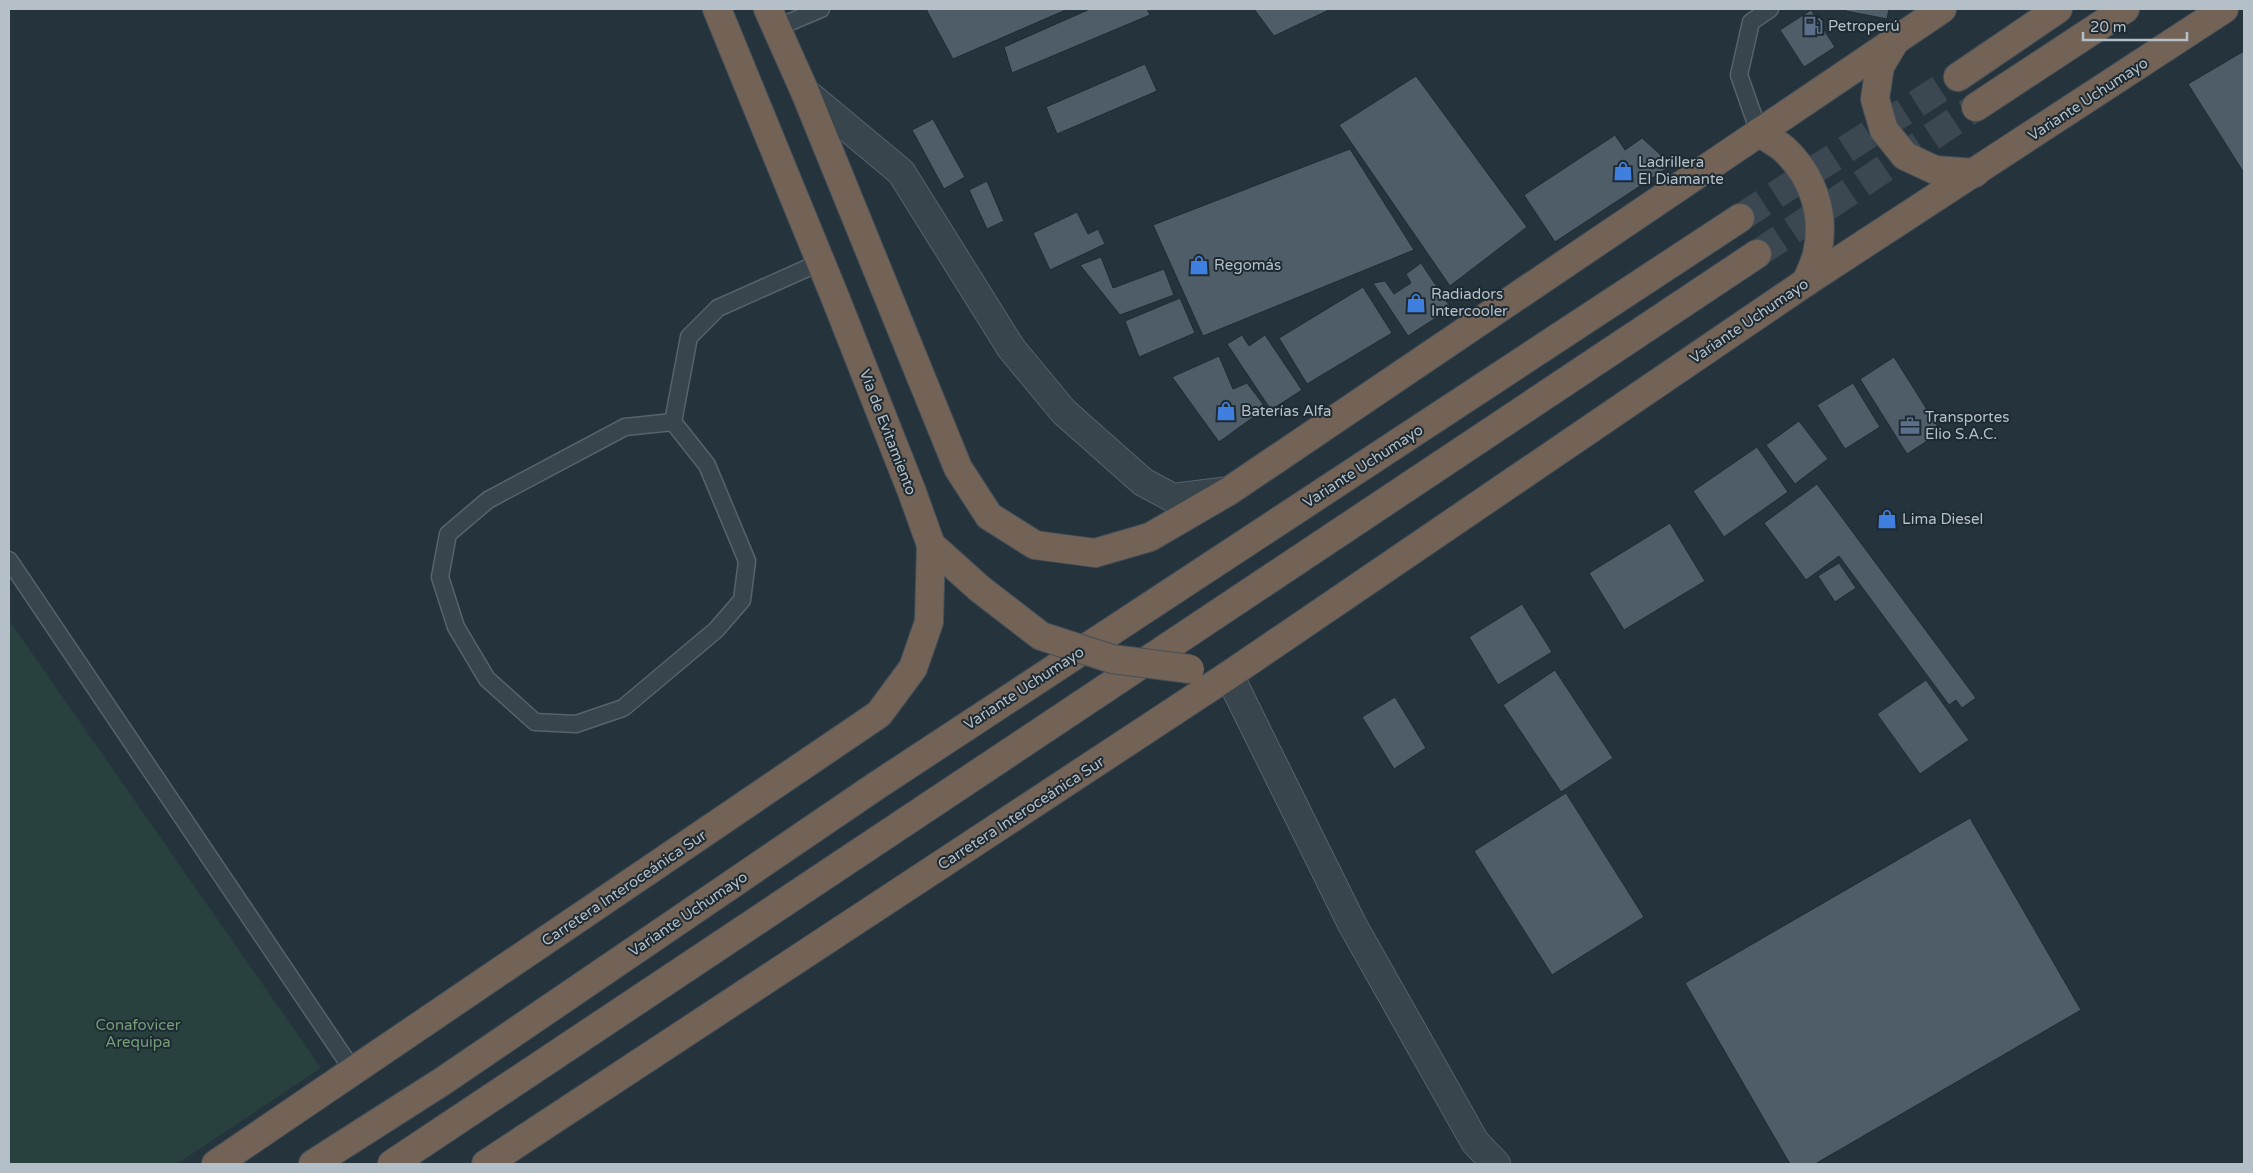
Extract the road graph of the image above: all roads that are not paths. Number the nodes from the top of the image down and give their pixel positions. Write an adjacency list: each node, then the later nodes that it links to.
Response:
1 (717, 9): 17 (highway, Vía de Evitamiento)
2 (821, 9): 8 (lane)
3 (1770, 9): 13 (lane)
4 (1942, 9): 9 (highway)
5 (2058, 9): 10 (highway)
6 (2125, 9): 12 (highway)
7 (2224, 9): 14 (highway, Variante Uchumayo)
8 (772, 18): 11 (highway)
9 (1897, 38): 13 (highway); 14 (highway)
10 (1958, 77)
11 (805, 92): 20 (street); 20 (highway)
12 (1976, 108)
13 (1759, 132): 18 (highway); 20 (highway)
14 (1975, 173): 18 (highway, Variante Uchumayo)
15 (1740, 218): 26 (highway, Variante Uchumayo)
16 (1757, 254): 27 (highway)
17 (821, 262): 19 (lane); 21 (highway, Vía de Evitamiento)
18 (1806, 282): 23 (highway, Variante Uchumayo)
19 (673, 422): 19 (lane)
20 (1228, 491)
21 (931, 545): 23 (highway, Vía de Evitamiento, bridge); 24 (highway, Carretera Interoceánica Sur)
22 (9, 560): 24 (lane)
23 (1229, 674): 28 (highway, Carretera Interoceánica Sur); 29 (street)
24 (354, 1072): 25 (highway, Carretera Interoceánica Sur)
25 (216, 1164)
26 (313, 1164)
27 (392, 1164)
28 (486, 1164)
29 (1496, 1164)

